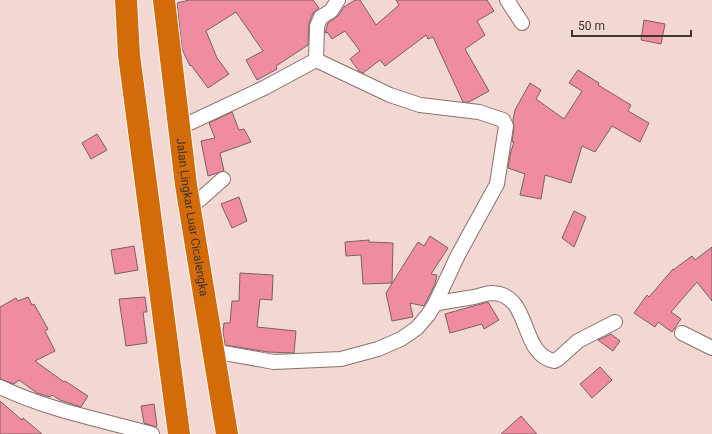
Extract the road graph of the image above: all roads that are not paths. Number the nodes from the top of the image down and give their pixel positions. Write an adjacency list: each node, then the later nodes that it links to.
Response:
1 (126, 0): 17 (highway)
2 (164, 0): 7 (highway, Jalan Lingkar Luar Cicalengka)
3 (338, 0): 6 (street)
4 (507, 0): 5 (street)
5 (522, 23)
6 (316, 60): 7 (street); 10 (street)
7 (179, 128): 9 (highway, Jalan Lingkar Luar Cicalengka)
8 (223, 179): 9 (street)
9 (190, 208): 14 (highway, Jalan Lingkar Luar Cicalengka)
10 (435, 304): 11 (street); 14 (street)
11 (615, 322)
12 (682, 333): 13 (street)
13 (712, 348)
14 (213, 351): 18 (highway, Jalan Lingkar Luar Cicalengka)
15 (0, 387): 16 (street)
16 (152, 434)
17 (179, 434)
18 (227, 434)

